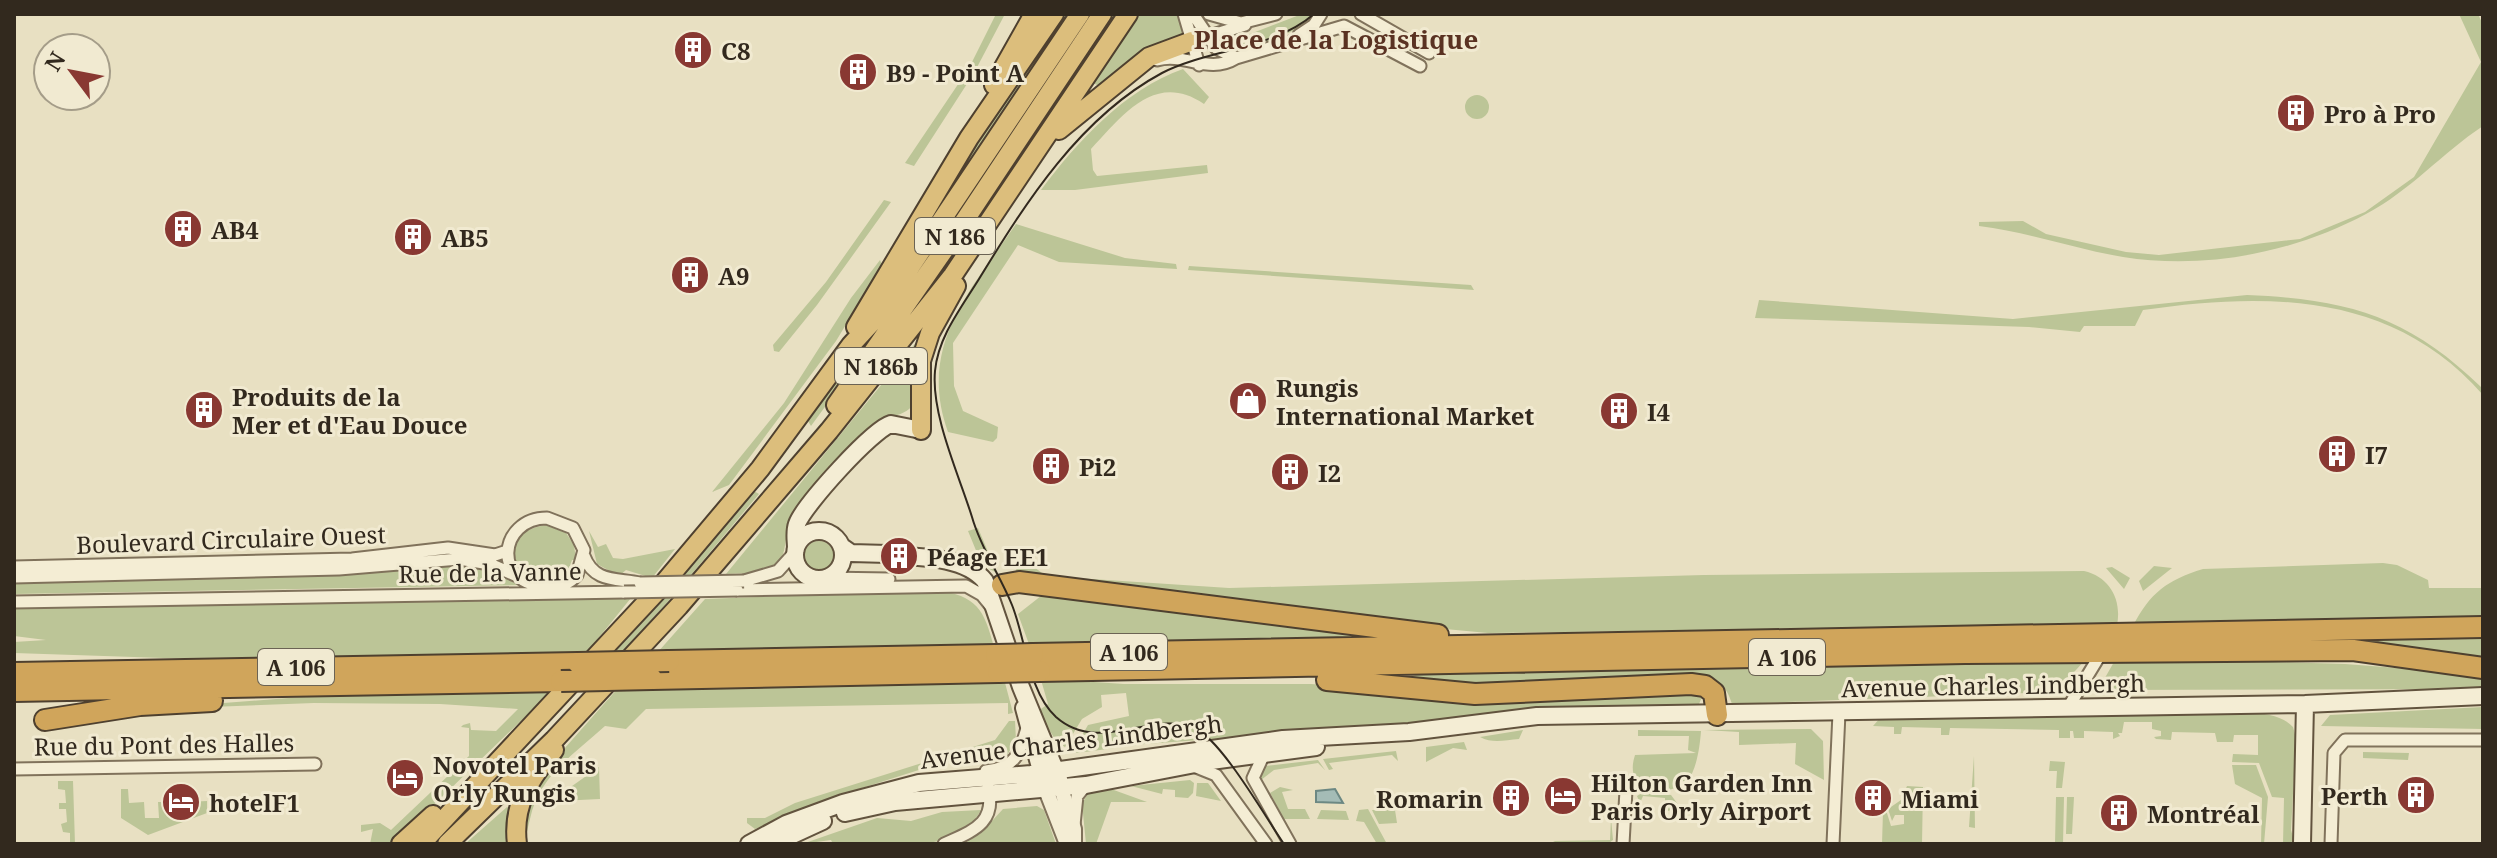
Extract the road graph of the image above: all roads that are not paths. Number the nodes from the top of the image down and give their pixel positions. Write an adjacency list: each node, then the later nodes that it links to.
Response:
1 (1034, 14): 21 (highway)
2 (1054, 14): 21 (highway, N 186b)
3 (1080, 14): 23 (highway, N 186)
4 (1102, 14): 25 (highway, N 186)
5 (1128, 14): 20 (highway, N 186b)
6 (1184, 14): 13 (street)
7 (1193, 14): 13 (street)
8 (1209, 14): 12 (street)
9 (1276, 14): 12 (street)
10 (1321, 14): 14 (street)
11 (1361, 14): 15 (street)
12 (1255, 21): 13 (street)
13 (1199, 39): 16 (street); 17 (street); 19 (highway)
14 (1292, 40): 16 (street); 18 (street)
15 (1429, 53)
16 (1236, 58): 17 (street)
17 (1199, 65): 19 (street)
18 (1420, 66)
19 (1121, 78): 20 (highway)
20 (1049, 133): 22 (highway, N 186b)
21 (969, 138): 23 (highway, N 186b)
22 (953, 275): 24 (highway); 25 (highway, N 186b)
23 (851, 345): 73 (highway, N 186)
24 (921, 430): 26 (main road)
25 (805, 455): 61 (highway, N 186)
26 (832, 482): 27 (main road); 29 (main road)
27 (829, 533): 28 (main road); 29 (main road)
28 (841, 546): 35 (main road); 40 (main road)
29 (796, 550): 35 (main road); 37 (street)
30 (507, 551): 31 (street); 32 (street, Boulevard Circulaire Ouest); 33 (street)
31 (584, 556): 36 (street); 38 (street)
32 (14, 567)
33 (517, 576): 34 (street); 38 (street)
34 (14, 577)
35 (822, 578): 37 (street); 39 (street)
36 (640, 583): 37 (street, bridge); 38 (street)
37 (741, 585): 39 (street, Rue de la Vanne); 41 (street, Rue de la Vanne, bridge)
38 (560, 586)
39 (966, 586): 40 (street)
40 (998, 592): 43 (highway); 51 (main road)
41 (14, 602)
42 (2483, 627): 43 (highway, A 106)
43 (1464, 644): 45 (highway, A 106)
44 (2097, 660): 55 (street)
45 (1036, 662): 46 (highway, A 106, bridge); 48 (highway, A 106)
46 (997, 663): 49 (highway, A 106, bridge); 50 (highway, A 106, bridge)
47 (2483, 668): 48 (highway, A 106)
48 (1222, 670): 57 (highway)
49 (14, 673)
50 (291, 685): 52 (highway, A 106); 58 (highway)
51 (1021, 687): 59 (main road); 67 (main road)
52 (14, 691)
53 (2483, 696): 54 (main road, Avenue Charles Lindbergh)
54 (2305, 704): 55 (main road, Avenue Charles Lindbergh); 87 (main road)
55 (2069, 706): 56 (main road, Avenue Charles Lindbergh)
56 (1839, 713): 57 (main road, Avenue Charles Lindbergh); 86 (street)
57 (1717, 715): 60 (main road, Avenue Charles Lindbergh)
58 (45, 720)
59 (1027, 728): 67 (main road); 68 (street)
60 (1409, 732): 63 (main road, Avenue Charles Lindbergh); 67 (main road, Avenue Charles Lindbergh)
61 (554, 740): 77 (highway, N 186); 78 (highway)
62 (2483, 740): 88 (street)
63 (1264, 754): 65 (main road, Avenue Charles Lindbergh); 84 (street)
64 (315, 764): 66 (street, Rue du Pont des Halles)
65 (1188, 766): 71 (main road, Avenue Charles Lindbergh); 83 (street)
66 (14, 769)
67 (1050, 771): 69 (main road, Avenue Charles Lindbergh); 70 (main road)
68 (919, 783): 69 (main road, Avenue Charles Lindbergh); 79 (main road, Avenue Charles Lindbergh)
69 (987, 785): 70 (main road, Avenue Charles Lindbergh); 80 (main road, Avenue Charles Lindbergh); 81 (street)
70 (1054, 789): 71 (main road, Avenue Charles Lindbergh); 74 (street); 82 (street)
71 (1082, 790): 74 (street)
72 (1626, 790): 85 (street)
73 (453, 811): 75 (highway); 76 (highway, N 186)
74 (1074, 837)
75 (401, 844)
76 (421, 844)
77 (447, 844)
78 (517, 844)
79 (749, 844)
80 (773, 844)
81 (944, 844)
82 (1067, 844)
83 (1266, 844)
84 (1290, 844)
85 (1623, 844)
86 (1833, 844)
87 (2302, 844)
88 (2331, 844)

